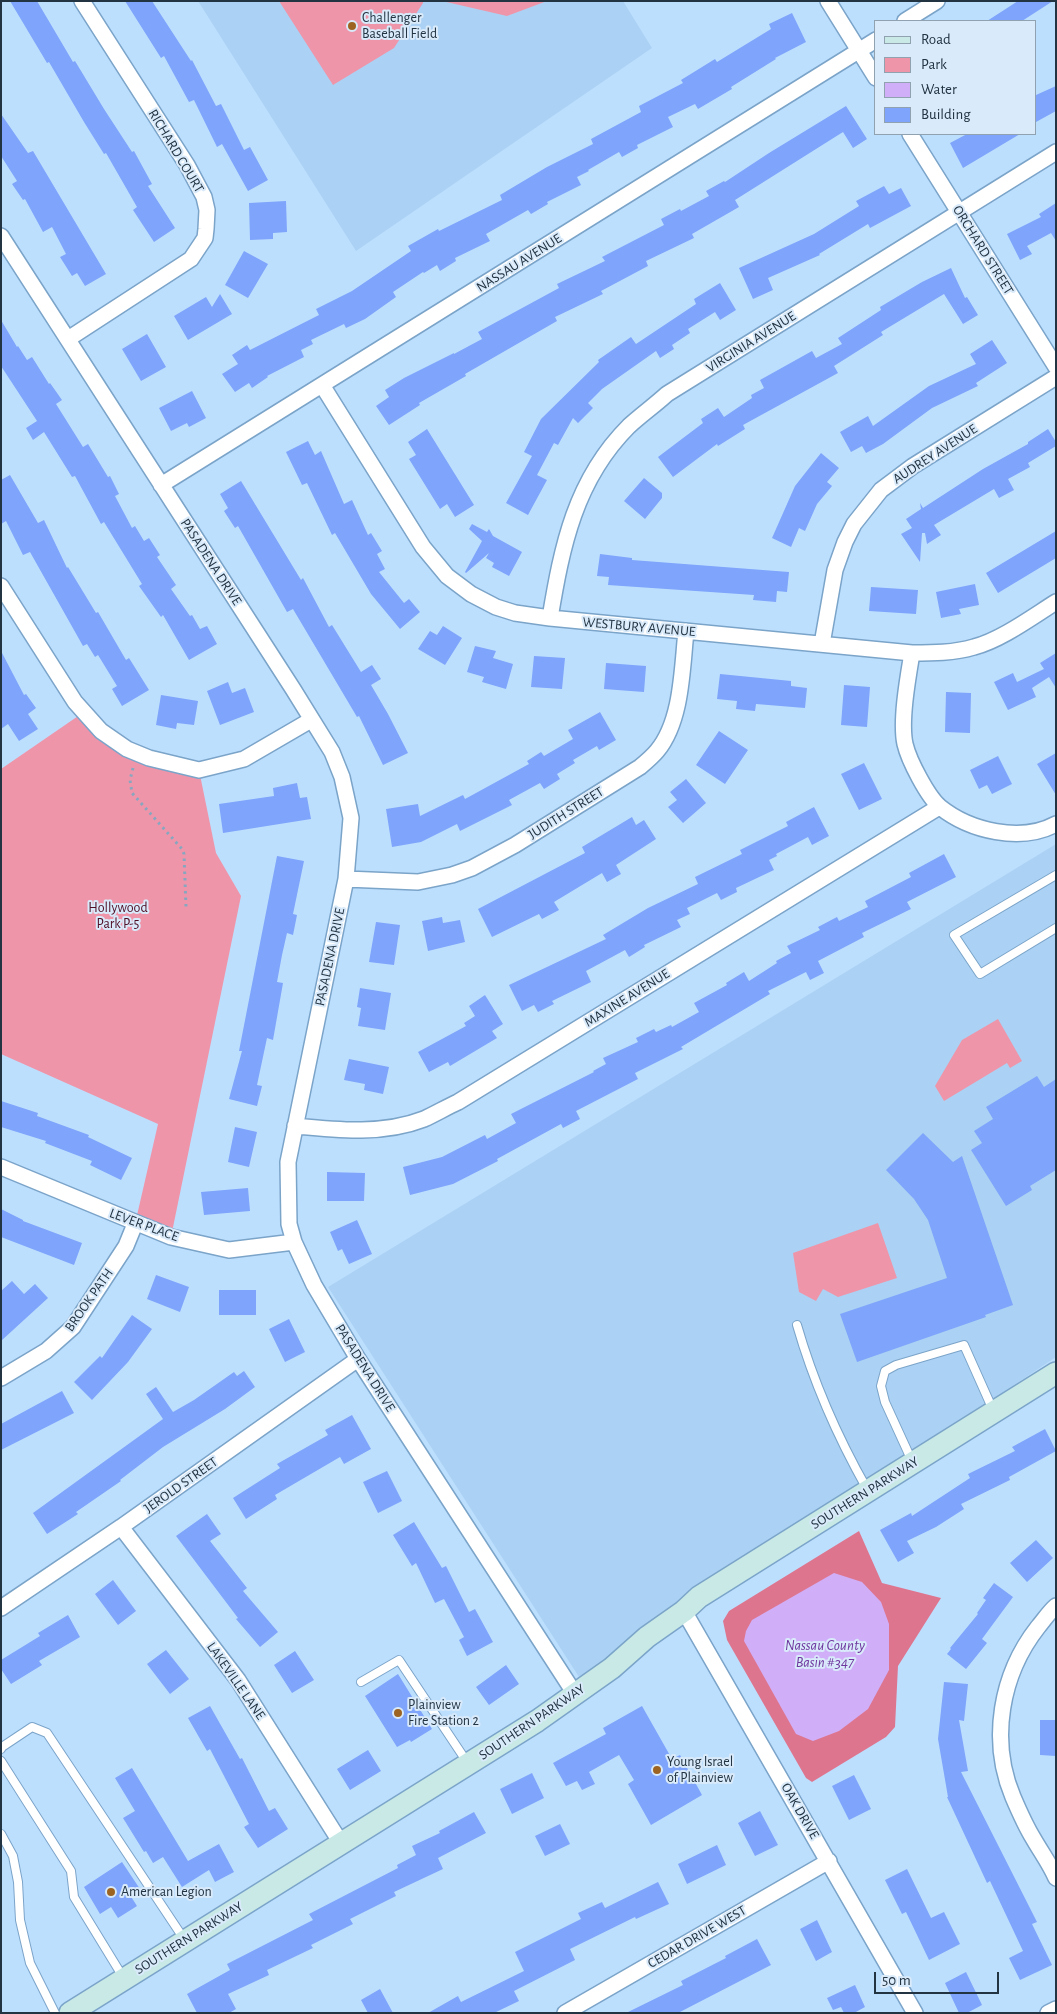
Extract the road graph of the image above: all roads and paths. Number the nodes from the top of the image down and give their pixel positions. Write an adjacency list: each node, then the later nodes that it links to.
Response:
1 (82, 1): 12 (street, RICHARD COURT)
2 (828, 1): 6 (street)
3 (937, 1): 4 (street)
4 (907, 20)
5 (874, 41): 6 (street, NASSAU AVENUE)
6 (858, 50): 7 (street); 15 (street, NASSAU AVENUE)
7 (874, 75)
8 (911, 135): 10 (street, ORCHARD STREET)
9 (1056, 152): 10 (street, VIRGINIA AVENUE)
10 (959, 212): 13 (street, ORCHARD STREET); 19 (street, VIRGINIA AVENUE)
11 (1, 236): 12 (street, PASADENA DRIVE)
12 (68, 339): 16 (street, PASADENA DRIVE)
13 (1056, 367)
14 (1056, 377): 21 (street, AUDREY AVENUE)
15 (322, 385): 16 (street, NASSAU AVENUE); 19 (street, WESTBURY AVENUE)
16 (161, 485): 23 (street, PASADENA DRIVE)
17 (1, 586): 24 (street)
18 (1056, 602): 22 (street, WESTBURY AVENUE)
19 (550, 618): 20 (street, WESTBURY AVENUE)
20 (686, 631): 21 (street, WESTBURY AVENUE); 28 (street, JUDITH STREET)
21 (822, 644): 22 (street, WESTBURY AVENUE)
22 (912, 653): 25 (street)
23 (311, 720): 24 (street); 28 (street, PASADENA DRIVE)
24 (138, 753): 29 (path)
25 (939, 806): 26 (street); 31 (street, MAXINE AVENUE)
26 (1056, 824)
27 (1056, 875): 30 (lane)
28 (346, 880): 31 (street, PASADENA DRIVE)
29 (186, 907)
30 (1056, 928)
31 (295, 1126): 34 (street, PASADENA DRIVE)
32 (1, 1167): 33 (street, LEVER PLACE)
33 (135, 1224): 34 (street, LEVER PLACE); 38 (street, BROOK PATH)
34 (294, 1242): 36 (street, PASADENA DRIVE)
35 (797, 1325): 41 (lane)
36 (358, 1359): 42 (street, JEROLD STREET); 47 (street, PASADENA DRIVE)
37 (1056, 1373): 39 (street, SOUTHERN PARKWAY)
38 (1, 1378)
39 (989, 1415): 40 (street, SOUTHERN PARKWAY); 40 (lane)
40 (912, 1463): 41 (street, SOUTHERN PARKWAY)
41 (868, 1491): 45 (street, SOUTHERN PARKWAY)
42 (121, 1527): 44 (street, JEROLD STREET); 52 (street, LAKEVILLE LANE)
43 (1056, 1606): 54 (street)
44 (1, 1608)
45 (684, 1610): 47 (street, SOUTHERN PARKWAY); 53 (street, OAK DRIVE)
46 (361, 1682): 50 (lane)
47 (575, 1694): 50 (street, SOUTHERN PARKWAY)
48 (1, 1749): 55 (lane)
49 (1, 1761): 56 (lane)
50 (468, 1764): 52 (street, SOUTHERN PARKWAY)
51 (1, 1834): 59 (lane)
52 (341, 1843): 55 (street, SOUTHERN PARKWAY)
53 (828, 1861): 60 (street, CEDAR DRIVE WEST); 61 (street, OAK DRIVE)
54 (1054, 1868)
55 (186, 1940): 56 (street, SOUTHERN PARKWAY)
56 (124, 1979): 58 (street, SOUTHERN PARKWAY)
57 (1056, 2009): 62 (street)
58 (78, 2011)
59 (55, 2013)
60 (565, 2013)
61 (915, 2013)
62 (1048, 2013)

